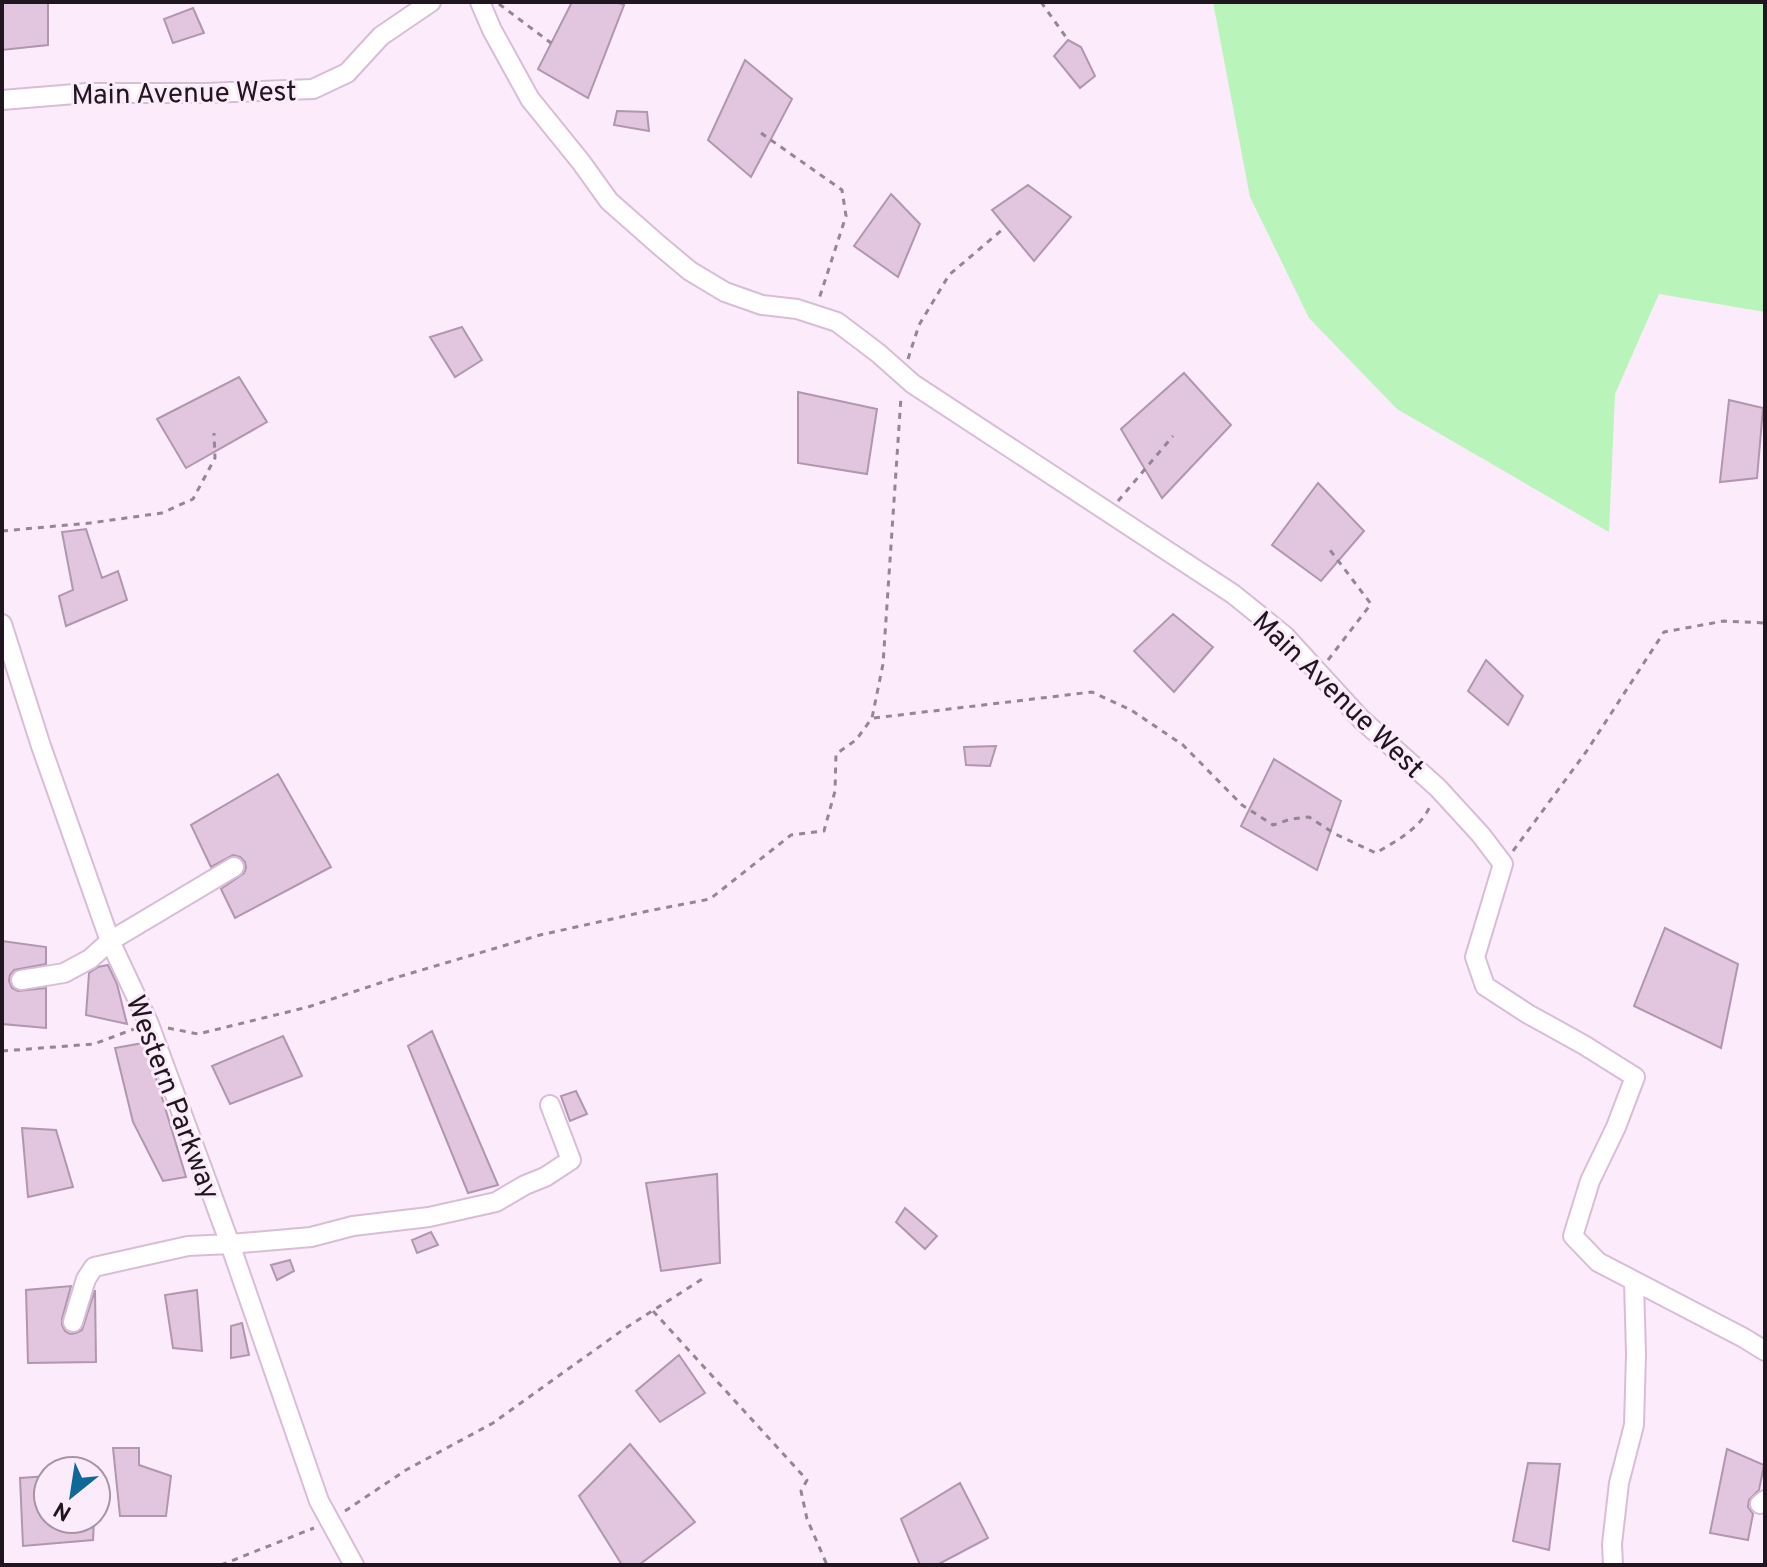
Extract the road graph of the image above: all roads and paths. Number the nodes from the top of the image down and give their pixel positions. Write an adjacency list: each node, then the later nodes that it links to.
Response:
1 (431, 2): 7 (street, Main Avenue West)
2 (480, 2): 10 (street, Main Avenue West)
3 (496, 2): 6 (path)
4 (1041, 2): 5 (path)
5 (1068, 40)
6 (551, 43)
7 (2, 100)
8 (761, 133): 10 (path)
9 (1003, 229): 11 (path)
10 (815, 315): 11 (street, Main Avenue West)
11 (902, 374): 14 (street, Main Avenue West); 20 (path)
12 (214, 433): 15 (path)
13 (1173, 436): 14 (path)
14 (1108, 513): 19 (street, Main Avenue West)
15 (2, 531)
16 (1330, 550): 19 (path)
17 (1765, 623): 22 (path)
18 (2, 624): 24 (street, Western Parkway)
19 (1318, 672): 21 (street, Main Avenue West)
20 (872, 718): 21 (path); 26 (path)
21 (1438, 788): 22 (street, Main Avenue West)
22 (1503, 864): 31 (street)
23 (234, 867): 24 (street)
24 (110, 941): 25 (street); 26 (street, Western Parkway)
25 (21, 980)
26 (149, 1024): 27 (path); 29 (street, Western Parkway)
27 (2, 1051)
28 (550, 1105): 29 (street)
29 (230, 1244): 33 (street); 35 (street, Western Parkway)
30 (707, 1276): 32 (path)
31 (1634, 1282): 34 (street); 39 (street)
32 (653, 1311): 35 (path); 38 (path)
33 (73, 1322)
34 (1765, 1351)
35 (330, 1521): 36 (path); 37 (street, Western Parkway)
36 (221, 1565)
37 (354, 1565)
38 (827, 1565)
39 (1613, 1565)

